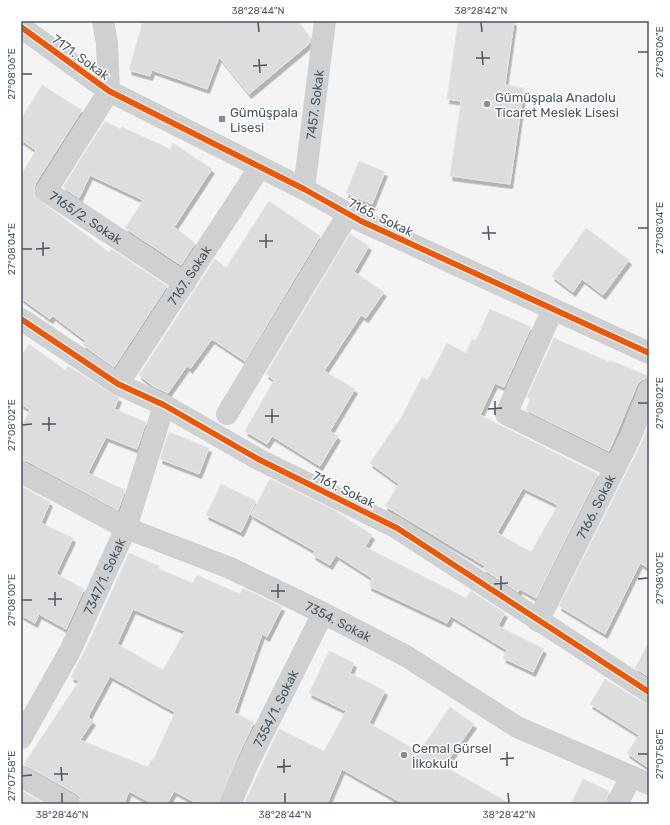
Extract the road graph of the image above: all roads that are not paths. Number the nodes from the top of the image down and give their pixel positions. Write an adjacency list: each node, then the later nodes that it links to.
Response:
1 (103, 21): 4 (street)
2 (325, 21): 6 (street, 7457. Sokak)
3 (21, 27): 4 (street, 7171. Sokak)
4 (109, 90): 5 (street, 7165. Sokak); 8 (street, 7165/2. Sokak)
5 (260, 167): 6 (street, 7165. Sokak); 8 (street, 7167. Sokak)
6 (304, 189): 7 (street, 7165. Sokak)
7 (348, 214): 9 (street, 7165. Sokak); 15 (street)
8 (185, 283): 12 (street, 7167. Sokak)
9 (553, 309): 11 (street, 7165. Sokak); 16 (street)
10 (21, 319): 12 (street, 7161. Sokak)
11 (649, 353)
12 (118, 384): 14 (street, 7161. Sokak)
13 (649, 390): 16 (street, 7166. Sokak)
14 (164, 405): 18 (street, 7347/1. Sokak); 20 (street, 7161. Sokak)
15 (227, 414)
16 (615, 468): 20 (street, 7166. Sokak)
17 (21, 472): 18 (street, 7354. Sokak)
18 (126, 528): 19 (street, 7354. Sokak); 22 (street, 7347/1. Sokak)
19 (322, 613): 24 (street, 7354. Sokak); 26 (street, 7354/1. Sokak)
20 (538, 621): 21 (street, 7161. Sokak)
21 (649, 692)
22 (21, 738)
23 (21, 776): 25 (street)
24 (640, 781): 27 (street)
25 (69, 804)
26 (230, 804)
27 (617, 804)

